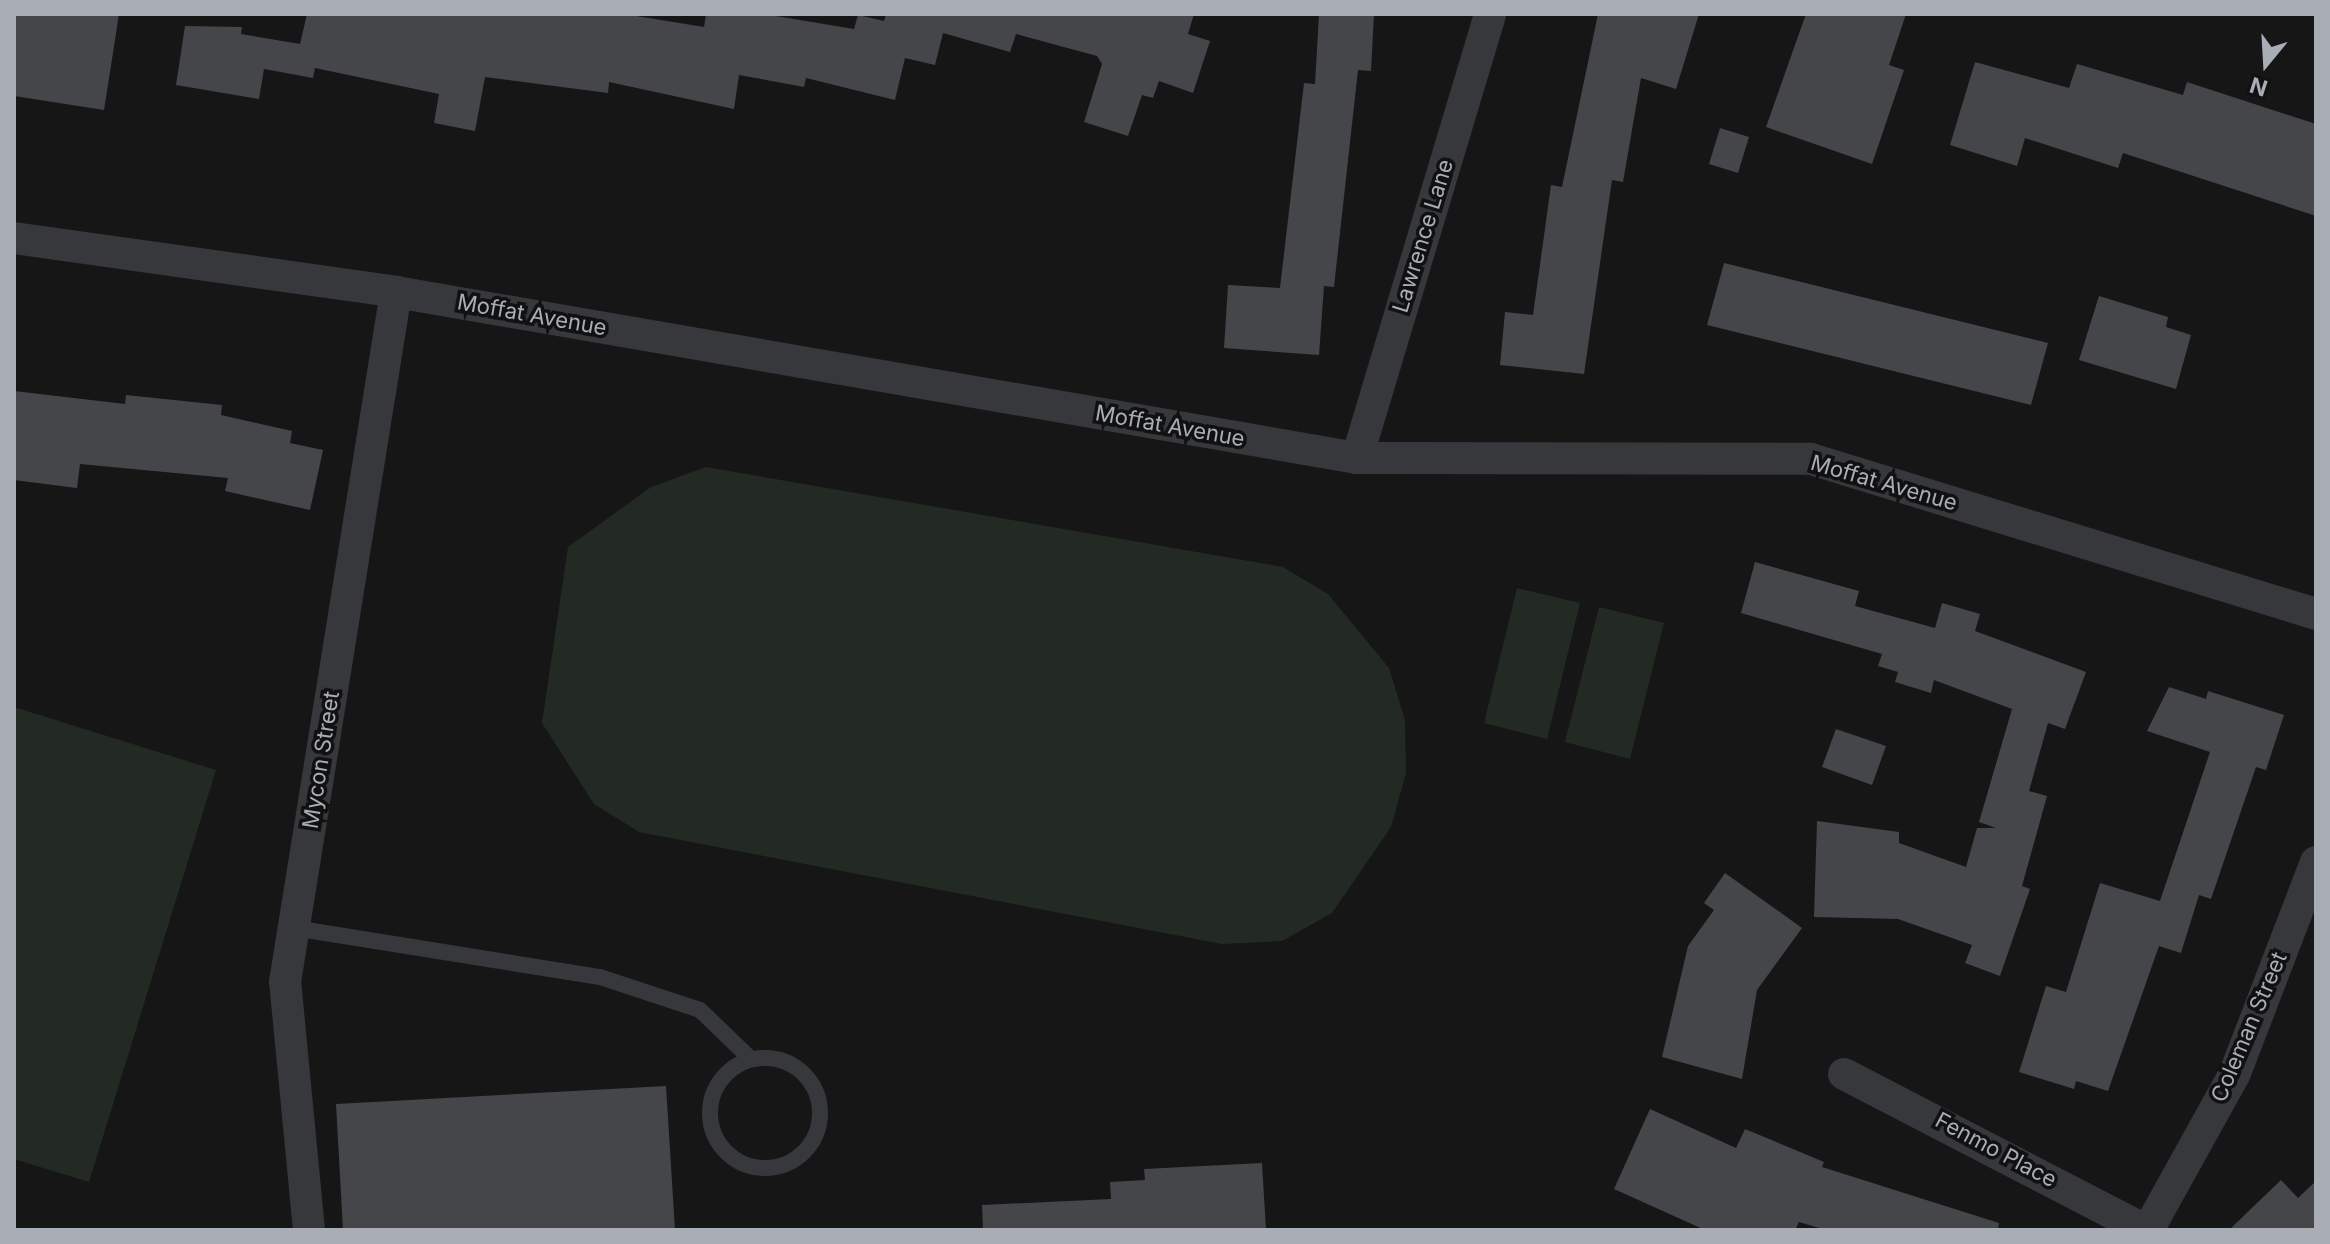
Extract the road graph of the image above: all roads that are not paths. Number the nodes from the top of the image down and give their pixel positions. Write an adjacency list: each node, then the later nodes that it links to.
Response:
1 (1490, 14): 4 (street, Lawrence Lane)
2 (14, 238): 3 (street, Moffat Avenue)
3 (396, 292): 4 (street, Moffat Avenue); 7 (street, Mycon Street)
4 (1357, 458): 5 (street, Moffat Avenue)
5 (2316, 614)
6 (2316, 862): 11 (street, Coleman Street)
7 (294, 928): 8 (lane); 10 (street, Mycon Street)
8 (751, 1059): 8 (lane)
9 (1844, 1074): 11 (street, Fenmo Place)
10 (309, 1230)
11 (2147, 1230)

